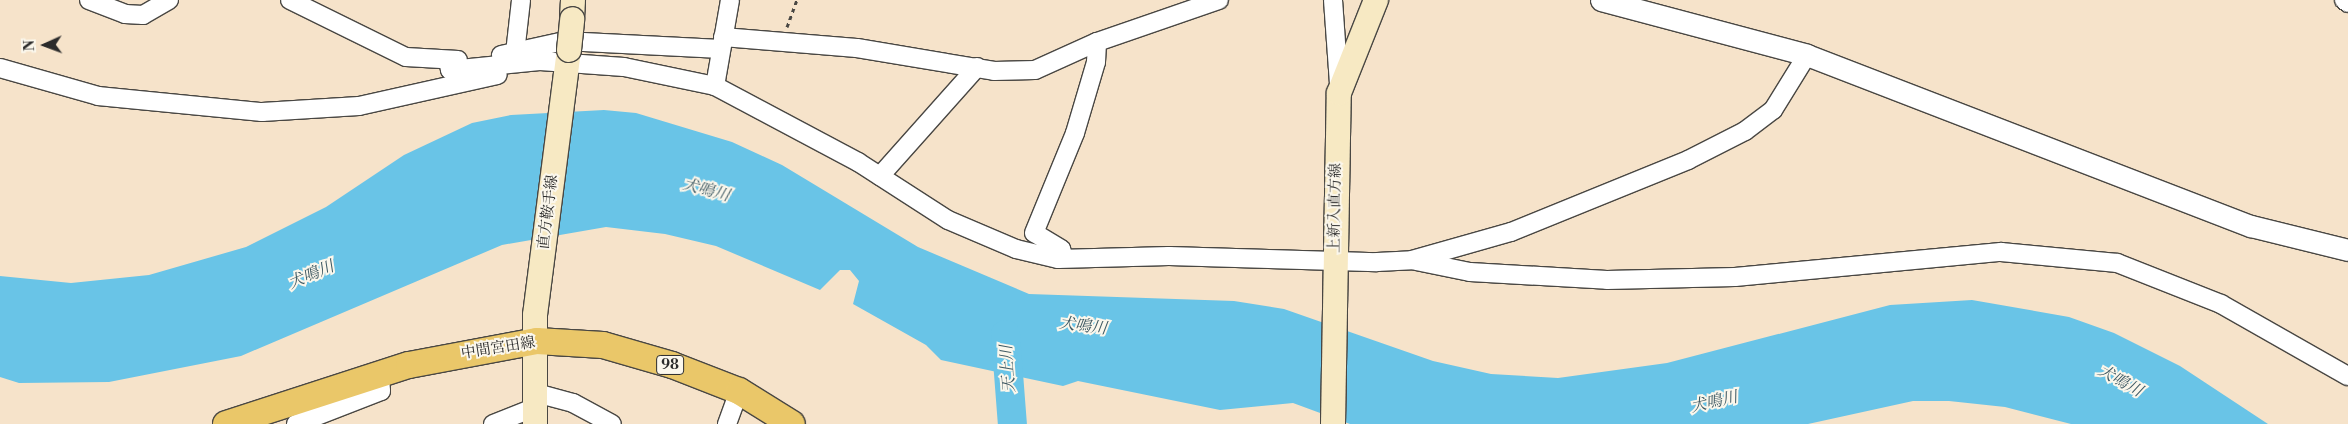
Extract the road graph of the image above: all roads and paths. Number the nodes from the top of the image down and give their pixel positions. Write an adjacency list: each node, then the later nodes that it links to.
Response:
1 (89, 0): 2 (street)
2 (169, 0)
3 (521, 0): 18 (street)
4 (730, 0): 17 (street)
5 (797, 0): 15 (path)
6 (1219, 0): 16 (street)
7 (1333, 0): 25 (street)
8 (1376, 0): 25 (main road, 上新入直方線)
9 (1602, 0): 13 (street)
10 (2344, 0): 12 (street)
11 (296, 1): 20 (street)
12 (2348, 2)
13 (1636, 4): 19 (street)
14 (572, 10): 21 (main road, 直方鞍手線, bridge)
15 (781, 42): 17 (street); 22 (street)
16 (1097, 42): 22 (street); 28 (street)
17 (722, 43): 18 (street); 24 (street)
18 (515, 52): 20 (street)
19 (1807, 55): 27 (street); 29 (street)
20 (448, 61): 21 (street)
21 (567, 63): 23 (street); 24 (street); 31 (main road, 直方鞍手線)
22 (977, 67): 26 (street)
23 (0, 68)
24 (715, 86): 26 (street)
25 (1339, 94): 30 (main road, 上新入直方線)
26 (880, 176): 28 (street)
27 (2348, 250)
28 (1064, 258): 30 (street)
29 (1412, 260): 30 (street); 32 (street)
30 (1334, 264): 42 (main road, 上新入直方線)
31 (537, 341): 33 (main road, 中間宮田線 / 98); 34 (main road, 中間宮田線 / 98); 35 (main road, 直方鞍手線)
32 (2348, 376)
33 (380, 377): 36 (main road, 中間宮田線 / 98); 37 (street)
34 (739, 391): 40 (street); 41 (main road, 中間宮田線 / 98)
35 (536, 408): 38 (street); 39 (street)
36 (226, 424)
37 (296, 424)
38 (493, 424)
39 (612, 424)
40 (727, 424)
41 (792, 424)
42 (1334, 424)

